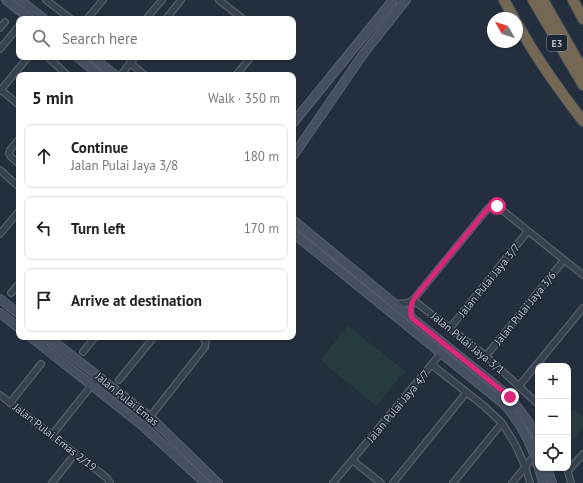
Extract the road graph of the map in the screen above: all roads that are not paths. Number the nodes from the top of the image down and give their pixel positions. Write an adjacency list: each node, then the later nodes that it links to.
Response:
1 (6, 0): 15 (main road)
2 (20, 0): 16 (main road)
3 (46, 0): 17 (street)
4 (103, 0): 18 (street)
5 (162, 0): 19 (street)
6 (181, 0): 20 (street)
7 (219, 0): 21 (street)
8 (393, 0): 45 (main road)
9 (406, 0): 48 (main road)
10 (504, 0): 14 (highway)
11 (533, 0): 42 (highway, E3)
12 (543, 0): 35 (highway, E3)
13 (574, 0): 22 (highway)
14 (511, 12)
15 (25, 16)
16 (40, 16)
17 (66, 16)
18 (90, 16)
19 (149, 16)
20 (168, 16)
21 (239, 16)
22 (583, 19)
23 (5, 22): 24 (street)
24 (0, 28)
25 (16, 30): 27 (street)
26 (523, 34): 46 (highway)
27 (0, 49)
28 (25, 60): 43 (street)
29 (51, 60): 36 (street)
30 (81, 60): 37 (main road)
31 (96, 60): 38 (main road)
32 (132, 60): 34 (street)
33 (248, 60): 41 (street)
34 (130, 63): 39 (street); 40 (street)
35 (583, 70)
36 (64, 72)
37 (95, 72)
38 (112, 72)
39 (123, 72)
40 (141, 72)
41 (238, 72)
42 (583, 85)
43 (0, 90): 44 (street)
44 (16, 102)
45 (296, 119)
46 (583, 121)
47 (16, 143): 49 (street)
48 (296, 152)
49 (16, 161)
50 (0, 170): 51 (street)
51 (16, 184)
52 (16, 215): 55 (street)
53 (296, 222): 63 (main road)
54 (528, 232): 57 (street); 62 (street); 69 (street, Jalan Pulai Jaya 3/7)
55 (0, 234)
56 (296, 235): 76 (main road)
57 (564, 260): 58 (street); 77 (street, Jalan Pulai Jaya 3/6)
58 (583, 275)
59 (16, 287): 60 (street)
60 (11, 293)
61 (0, 299): 65 (main road)
62 (413, 300): 63 (street); 67 (street); 69 (street, Jalan Pulai Jaya 3/1)
63 (395, 304): 67 (main road)
64 (583, 308): 83 (street)
65 (16, 312)
66 (0, 313): 68 (main road)
67 (412, 318): 91 (main road)
68 (16, 326)
69 (450, 328): 77 (street, Jalan Pulai Jaya 3/1)
70 (35, 340): 82 (main road, Jalan Pulai Emas)
71 (52, 340): 80 (main road, Jalan Pulai Emas)
72 (93, 340): 75 (street)
73 (152, 340): 81 (street)
74 (204, 340): 88 (street)
75 (83, 352)
76 (440, 353): 79 (street, Jalan Pulai Jaya 4/7); 92 (main road)
77 (486, 356): 83 (street, Jalan Pulai Jaya 3/1)
78 (41, 364): 87 (street)
79 (432, 365): 84 (street); 96 (street, Jalan Pulai Jaya 4/7)
80 (98, 376): 82 (street); 88 (main road, Jalan Pulai Emas)
81 (120, 380)
82 (91, 385): 90 (street); 104 (main road, Jalan Pulai Emas)
83 (519, 386): 86 (street, Jalan Pulai Jaya 3/1)
84 (466, 393): 89 (street); 108 (street)
85 (0, 395): 87 (street, Jalan Pulai Emas 2/19)
86 (535, 401)
87 (10, 403): 90 (street, Jalan Pulai Emas 2/19)
88 (150, 417): 105 (main road, Jalan Pulai Emas)
89 (502, 423): 97 (street); 109 (street)
90 (52, 435): 93 (street, Jalan Pulai Emas 2/19)
91 (536, 435)
92 (535, 452)
93 (75, 454): 102 (street, Jalan Pulai Emas 2/19); 103 (street)
94 (583, 454): 98 (street)
95 (535, 455): 97 (street)
96 (353, 459): 106 (street, Jalan Pulai Jaya 4/7); 107 (street)
97 (525, 466): 110 (street); 111 (street)
98 (571, 466)
99 (539, 471): 112 (main road)
100 (548, 471): 113 (main road)
101 (568, 471): 114 (street)
102 (110, 482)
103 (52, 483)
104 (205, 483)
105 (218, 483)
106 (333, 483)
107 (381, 483)
108 (393, 483)
109 (453, 483)
110 (512, 483)
111 (530, 483)
112 (543, 483)
113 (552, 483)
114 (571, 483)

